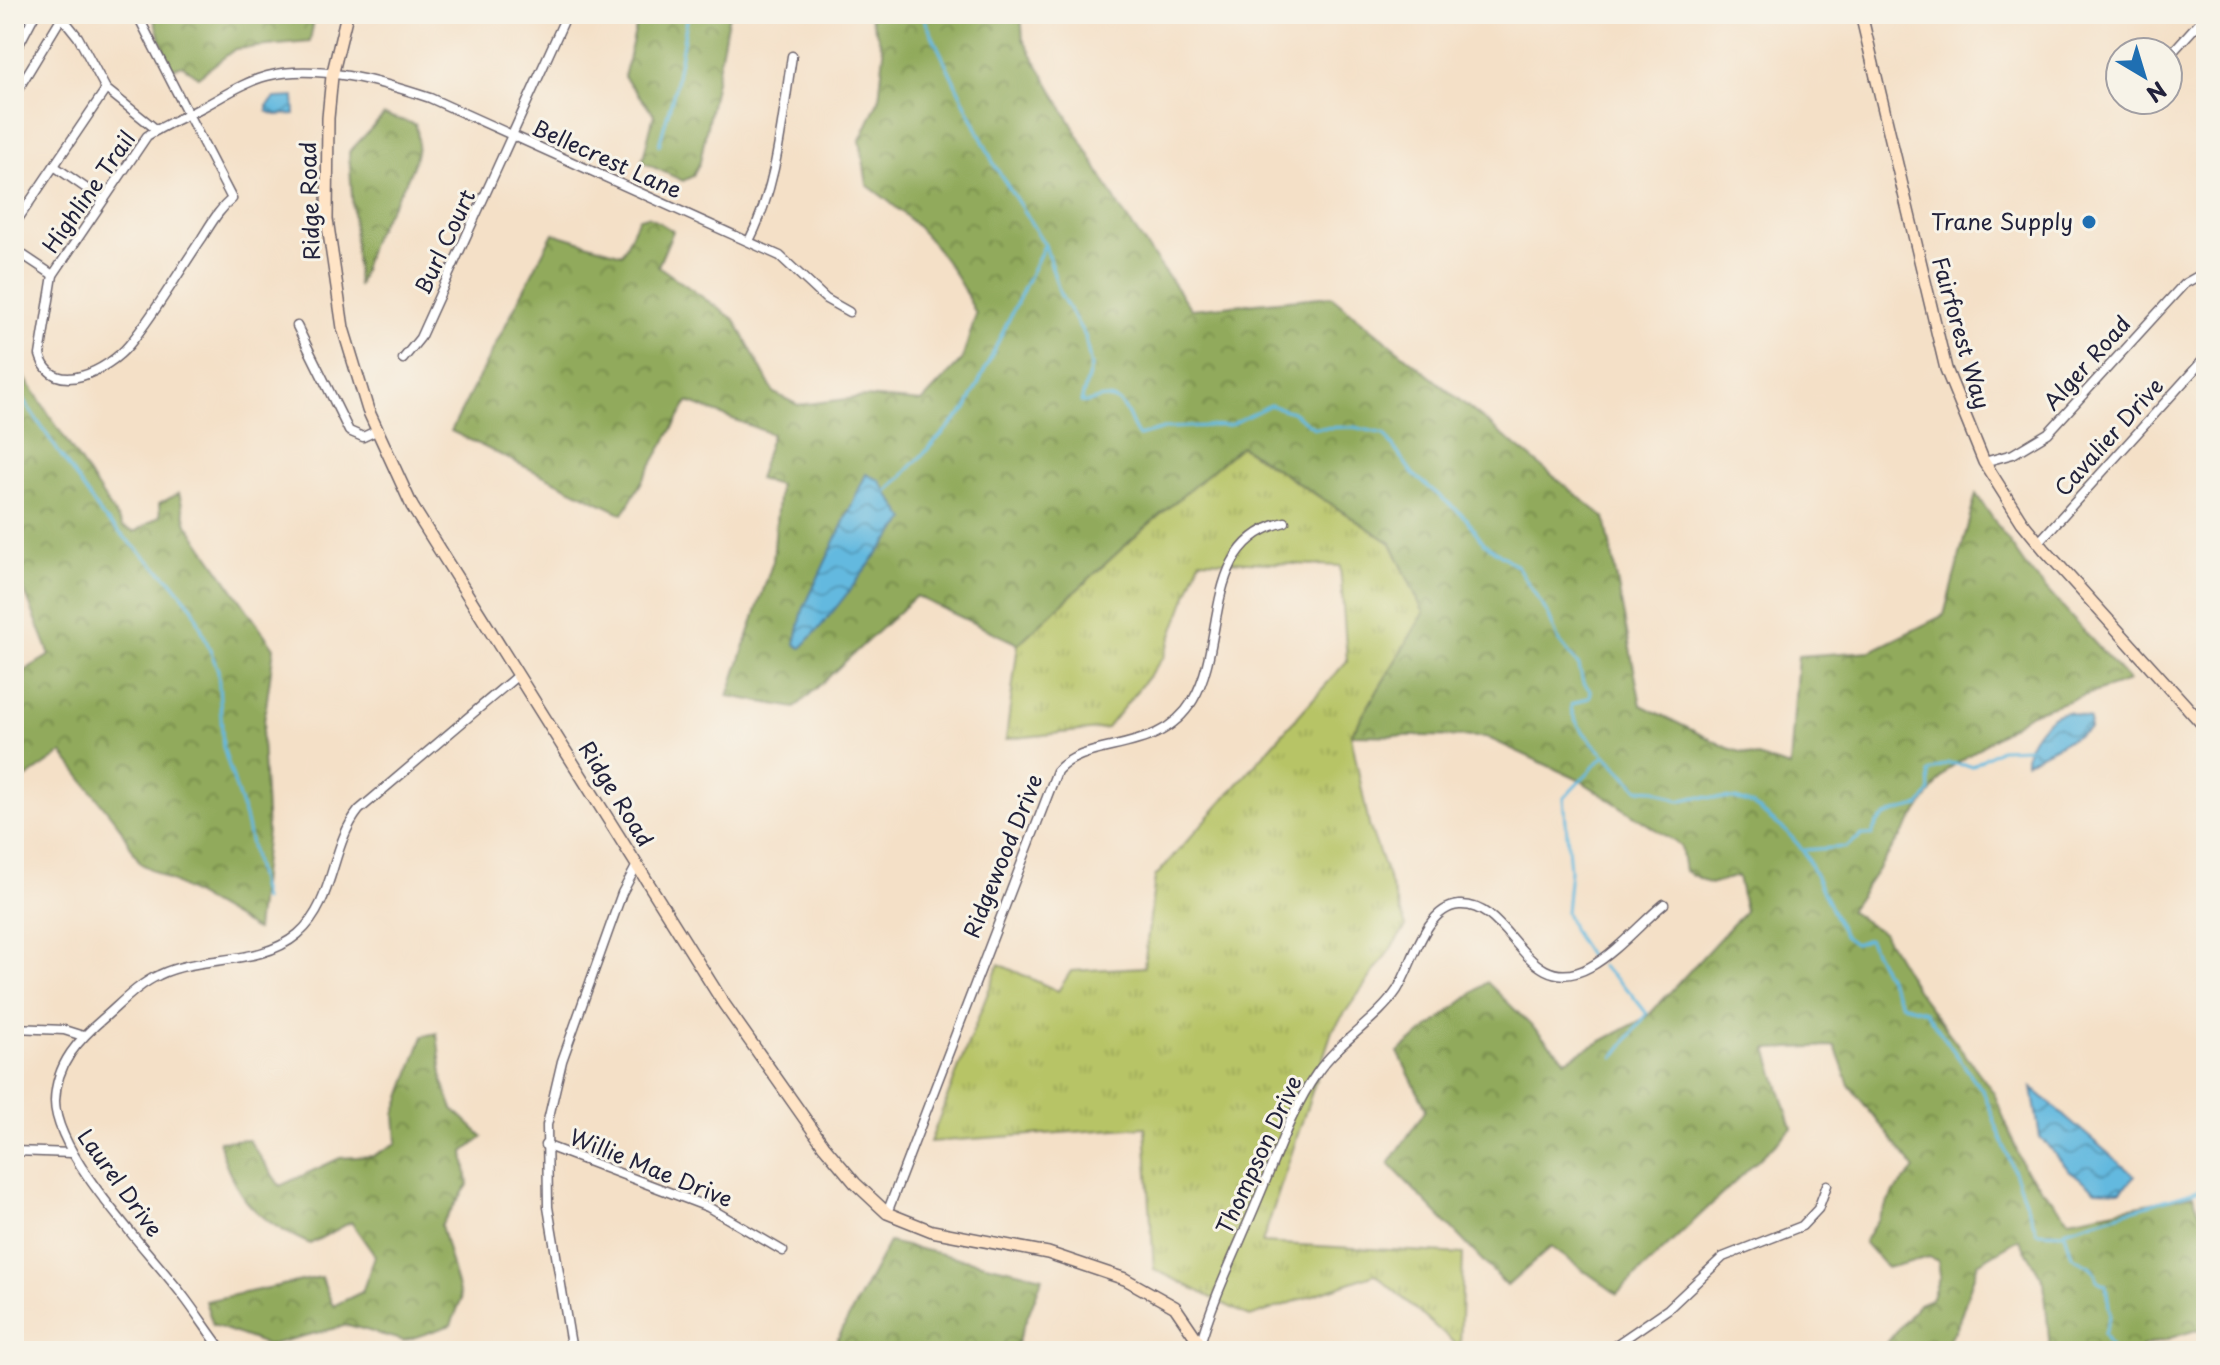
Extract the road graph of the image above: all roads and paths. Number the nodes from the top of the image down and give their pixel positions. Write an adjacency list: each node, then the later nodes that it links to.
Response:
1 (35, 14): 9 (street)
2 (137, 14): 14 (street)
3 (347, 14): 11 (street, Ridge Road)
4 (567, 14): 16 (street, Burl Court)
5 (1861, 14): 29 (street, Fairforest Way)
6 (62, 15): 12 (street); 13 (street)
7 (2206, 15): 8 (street)
8 (2184, 39)
9 (14, 54)
10 (792, 56): 20 (street)
11 (332, 76): 14 (street, Bellecrest Lane); 16 (street, Bellecrest Lane); 28 (street, Ridge Road)
12 (106, 89): 15 (street); 17 (street)
13 (14, 96)
14 (188, 114): 15 (street, Highline Trail); 22 (street, Highline Trail)
15 (157, 130): 18 (street, Highline Trail)
16 (513, 137): 20 (street, Bellecrest Lane); 27 (street, Burl Court)
17 (54, 166): 18 (street); 19 (street)
18 (103, 200): 22 (street, Highline Trail)
19 (14, 225)
20 (749, 241): 24 (street, Bellecrest Lane)
21 (14, 249): 22 (street)
22 (53, 275)
23 (2206, 276): 29 (street, Alger Road)
24 (849, 312)
25 (297, 326): 28 (street)
26 (2206, 357): 31 (street, Cavalier Drive)
27 (403, 359)
28 (376, 431): 32 (street, Ridge Road)
29 (1984, 462): 31 (street, Fairforest Way)
30 (1285, 522): 42 (street, Ridgewood Drive)
31 (2039, 542): 33 (street, Fairforest Way)
32 (518, 675): 34 (street, Ridge Road); 37 (street, Laurel Drive)
33 (2206, 728)
34 (637, 865): 38 (street); 42 (street, Ridge Road)
35 (1664, 904): 44 (street, Thompson Drive)
36 (14, 1028): 37 (street)
37 (83, 1036): 40 (street, Laurel Drive)
38 (545, 1145): 43 (street, Willie Mae Drive); 46 (street)
39 (14, 1151): 40 (street)
40 (72, 1153): 45 (street, Laurel Drive)
41 (1827, 1185): 47 (street)
42 (887, 1213): 44 (street, Ridge Road)
43 (783, 1251)
44 (1201, 1348)
45 (223, 1351)
46 (572, 1351)
47 (1607, 1351)

